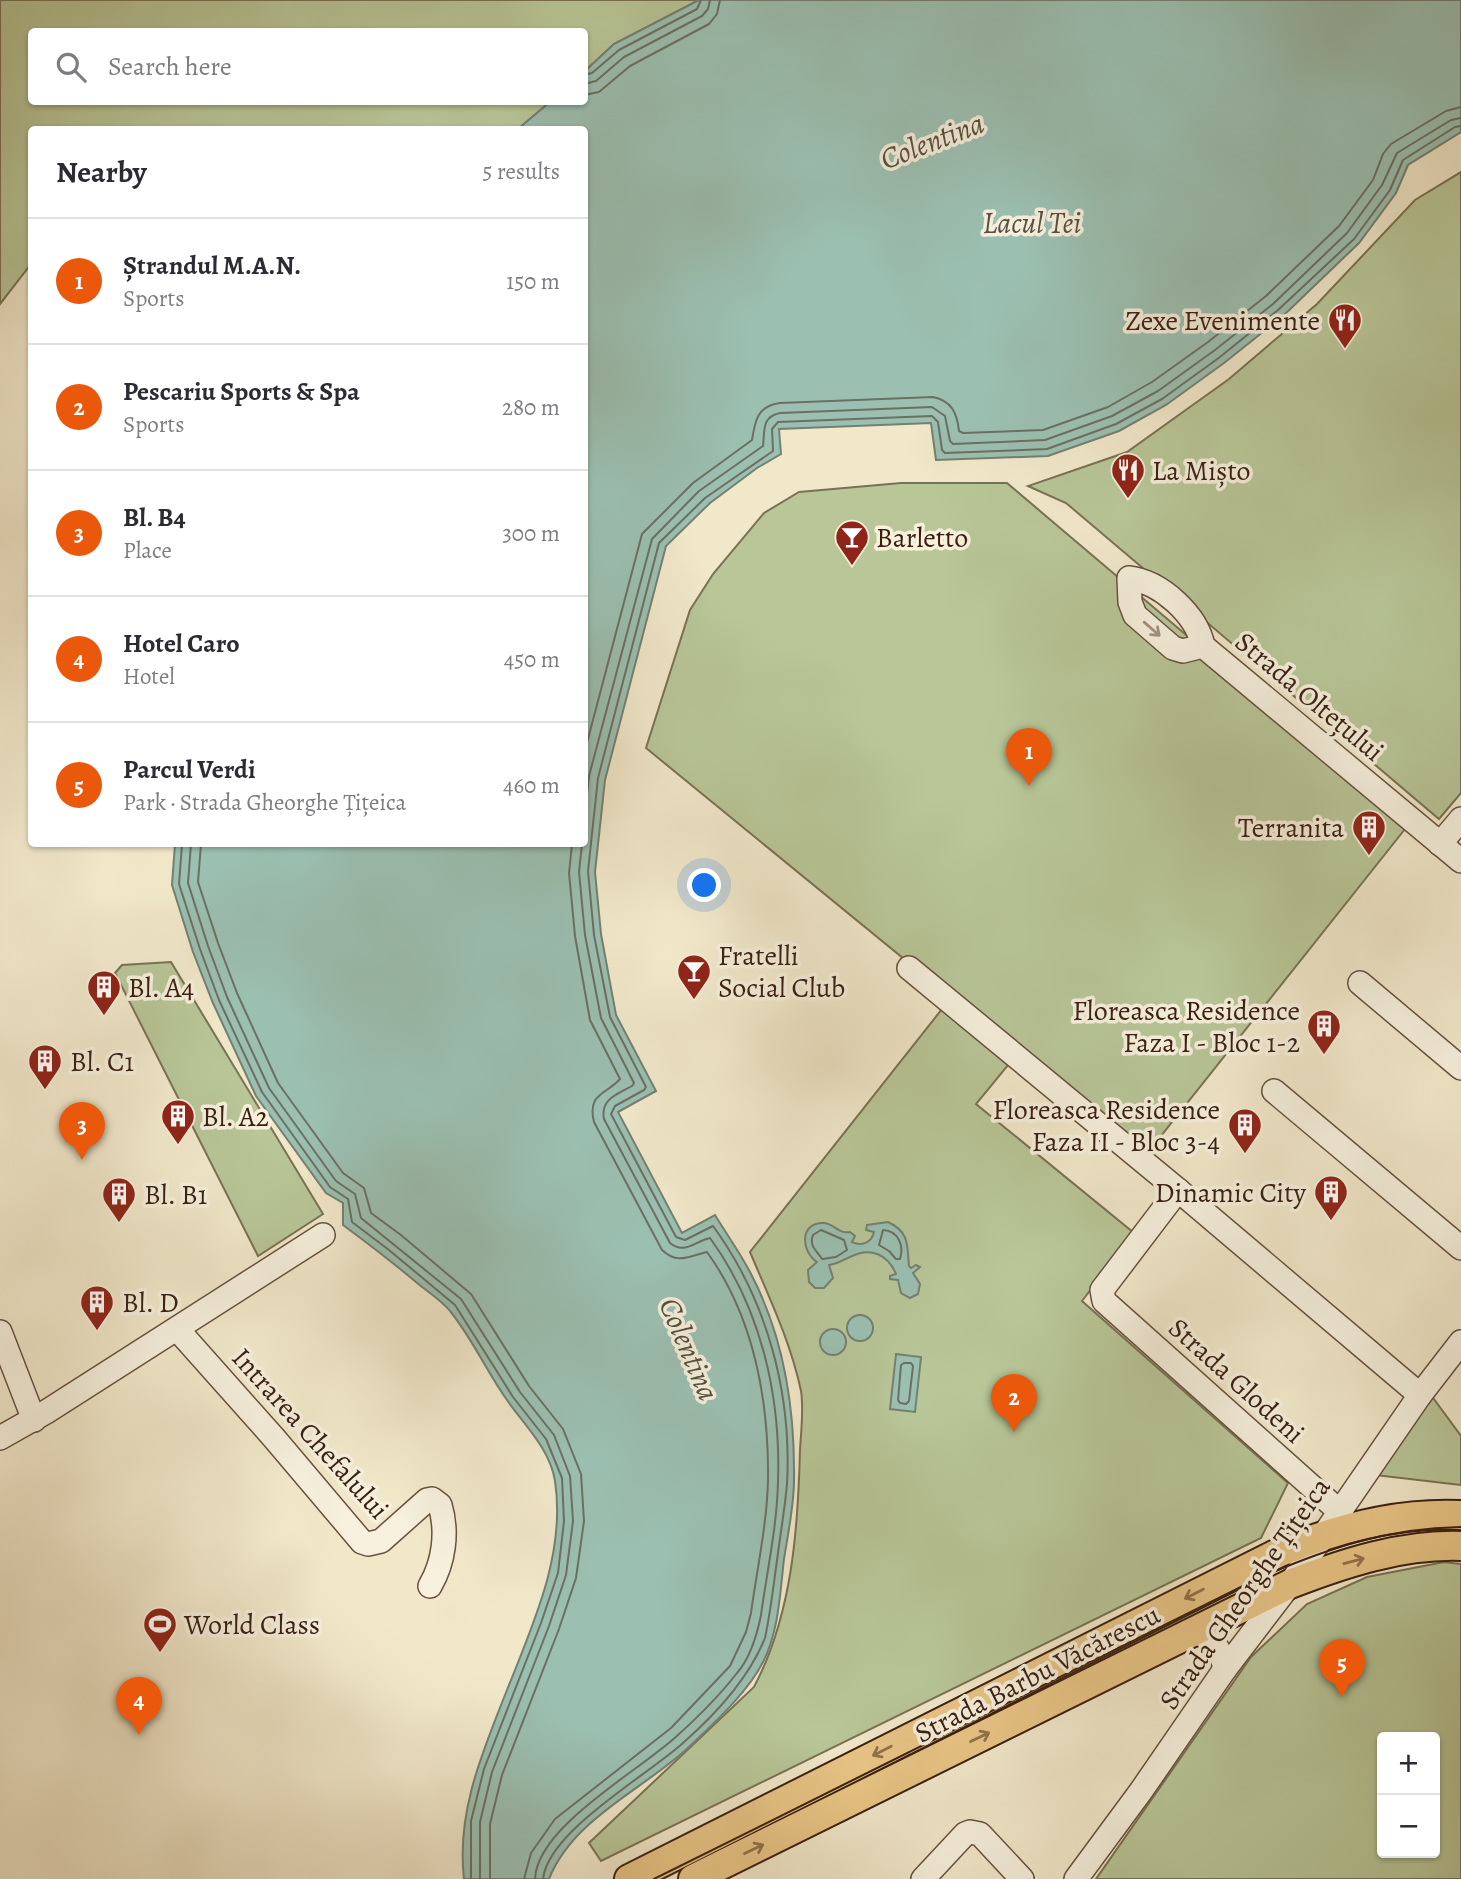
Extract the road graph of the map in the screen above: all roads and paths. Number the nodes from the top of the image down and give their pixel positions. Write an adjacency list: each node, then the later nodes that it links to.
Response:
1 (1203, 646): 1 (street, Strada Oltețului, one-way to 1); 3 (street, Strada Oltețului)
2 (1461, 819): 3 (street)
3 (1440, 844): 4 (street, Strada Oltețului)
4 (1461, 861)
5 (909, 968): 9 (street)
6 (1360, 983): 7 (street)
7 (1461, 1068)
8 (1273, 1091): 11 (street)
9 (1178, 1190): 15 (street); 18 (street, Strada Glodeni)
10 (323, 1235): 12 (street)
11 (1461, 1248)
12 (177, 1329): 16 (street); 23 (street, Intrarea Chefalului)
13 (0, 1332): 16 (street)
14 (1458, 1349): 15 (street, Strada Gheorghe Țițeica)
15 (1420, 1395): 18 (street, Strada Gheorghe Țițeica)
16 (34, 1420): 17 (street)
17 (0, 1438)
18 (1339, 1511): 20 (street, Strada Gheorghe Țițeica)
19 (1461, 1515): 20 (main road, Strada Barbu Văcărescu)
20 (1323, 1535): 22 (street, Strada Gheorghe Țițeica); 26 (main road, Strada Barbu Văcărescu, one-way to 26)
21 (1461, 1546): 22 (main road, Strada Barbu Văcărescu, one-way to 21)
22 (1290, 1584): 24 (main road, Strada Barbu Văcărescu); 25 (street, Strada Gheorghe Țițeica)
23 (430, 1586)
24 (1192, 1631): 25 (street); 27 (main road, Strada Barbu Văcărescu, one-way to 24)
25 (1225, 1669): 30 (street, Strada Gheorghe Țițeica)
26 (629, 1879)
27 (693, 1879)
28 (923, 1879): 29 (street)
29 (1022, 1879)
30 (1076, 1879)

